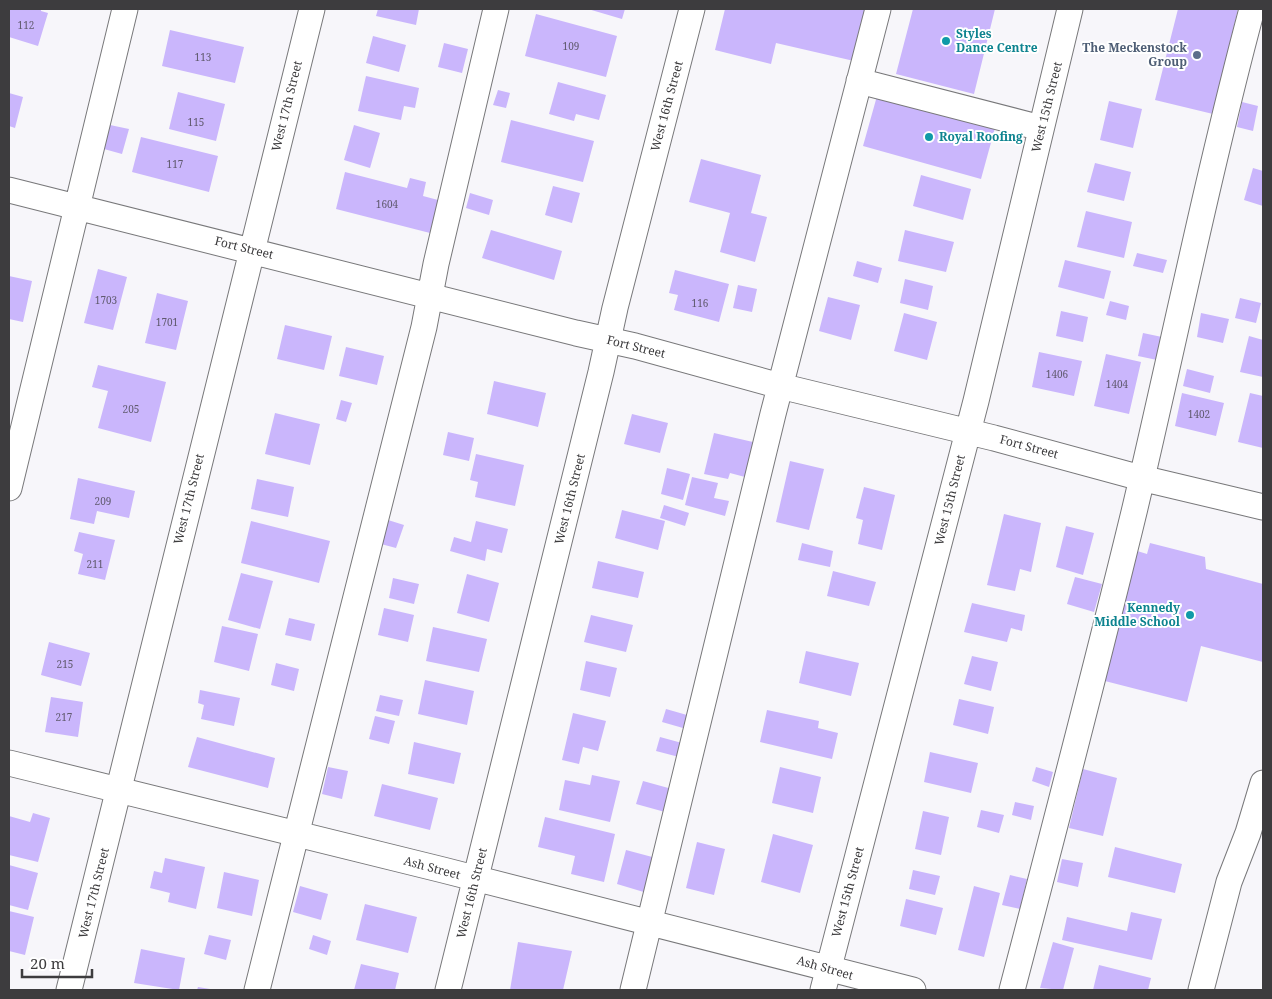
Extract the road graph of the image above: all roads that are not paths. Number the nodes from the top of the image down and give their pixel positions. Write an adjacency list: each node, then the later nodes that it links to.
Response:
1 (125, 9): 11 (street)
2 (312, 9): 12 (street, West 17th Street)
3 (496, 9): 13 (street)
4 (692, 9): 14 (street, West 16th Street)
5 (878, 9): 8 (street)
6 (1070, 9): 9 (street, West 15th Street)
7 (1252, 9): 17 (street)
8 (859, 81): 9 (street); 15 (street)
9 (1041, 128): 16 (street, West 15th Street)
10 (9, 190): 11 (street, Fort Street)
11 (77, 207): 12 (street, Fort Street); 18 (street)
12 (253, 250): 13 (street, Fort Street); 22 (street, West 17th Street)
13 (430, 295): 14 (street, Fort Street); 23 (street)
14 (608, 340): 15 (street, Fort Street); 24 (street, West 16th Street)
15 (780, 386): 16 (street, Fort Street); 25 (street)
16 (967, 432): 17 (street, Fort Street); 26 (street, West 15th Street)
17 (1141, 478): 19 (street, Fort Street); 32 (street)
18 (9, 488)
19 (1263, 508)
20 (9, 763): 22 (street, Ash Street)
21 (1263, 783): 33 (street)
22 (119, 791): 23 (street, Ash Street); 27 (street, West 17th Street)
23 (295, 833): 24 (street, Ash Street); 28 (street)
24 (476, 880): 25 (street, Ash Street); 29 (street, West 16th Street)
25 (650, 924): 26 (street, Ash Street); 30 (street)
26 (825, 980): 31 (street, Ash Street)
27 (69, 990)
28 (257, 990)
29 (448, 990)
30 (633, 990)
31 (913, 990)
32 (1012, 990)
33 (1201, 990)

